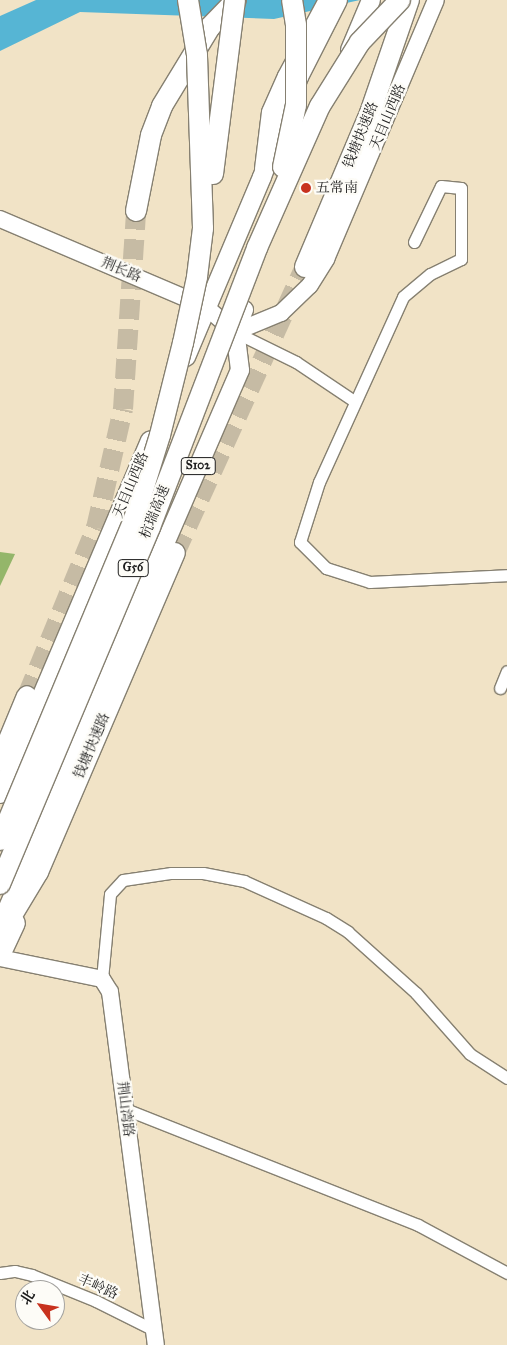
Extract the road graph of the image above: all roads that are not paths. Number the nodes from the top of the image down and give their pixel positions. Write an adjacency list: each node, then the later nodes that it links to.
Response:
1 (188, 0): 10 (highway, bridge)
2 (235, 0): 8 (highway); 10 (highway, bridge)
3 (292, 0): 12 (highway, bridge)
4 (371, 0): 15 (main road, S102)
5 (436, 0): 15 (main road, 天目山西路)
6 (330, 4): 14 (main road, 天目山西路)
7 (405, 6): 12 (highway, bridge); 13 (highway, 钱塘快速路)
8 (136, 211)
9 (0, 219): 14 (main road, 荆长路)
10 (202, 228): 24 (highway, 杭瑞高速 / G56, bridge)
11 (414, 242): 16 (street)
12 (257, 248): 26 (highway, 杭瑞高速 / G56, bridge)
13 (305, 267)
14 (206, 307): 15 (main road, 荆长路); 23 (main road, 天目山西路)
15 (235, 332): 16 (street); 27 (main road, S102)
16 (354, 401): 18 (street)
17 (175, 553): 25 (highway, 钱塘快速路)
18 (507, 575)
19 (507, 671): 20 (street)
20 (500, 688)
21 (28, 696): 22 (highway)
22 (0, 761)
23 (0, 794)
24 (0, 840)
25 (38, 872): 28 (highway, 钱塘快速路); 29 (highway)
26 (0, 884)
27 (0, 926)
28 (0, 935)
29 (0, 957): 30 (main road)
30 (102, 979): 31 (street); 32 (main road, 荆山湾路)
31 (507, 1078)
32 (125, 1109): 34 (street); 35 (main road, 荆山湾路)
33 (0, 1273): 35 (street, 丰岭路)
34 (507, 1273)
35 (155, 1337)

